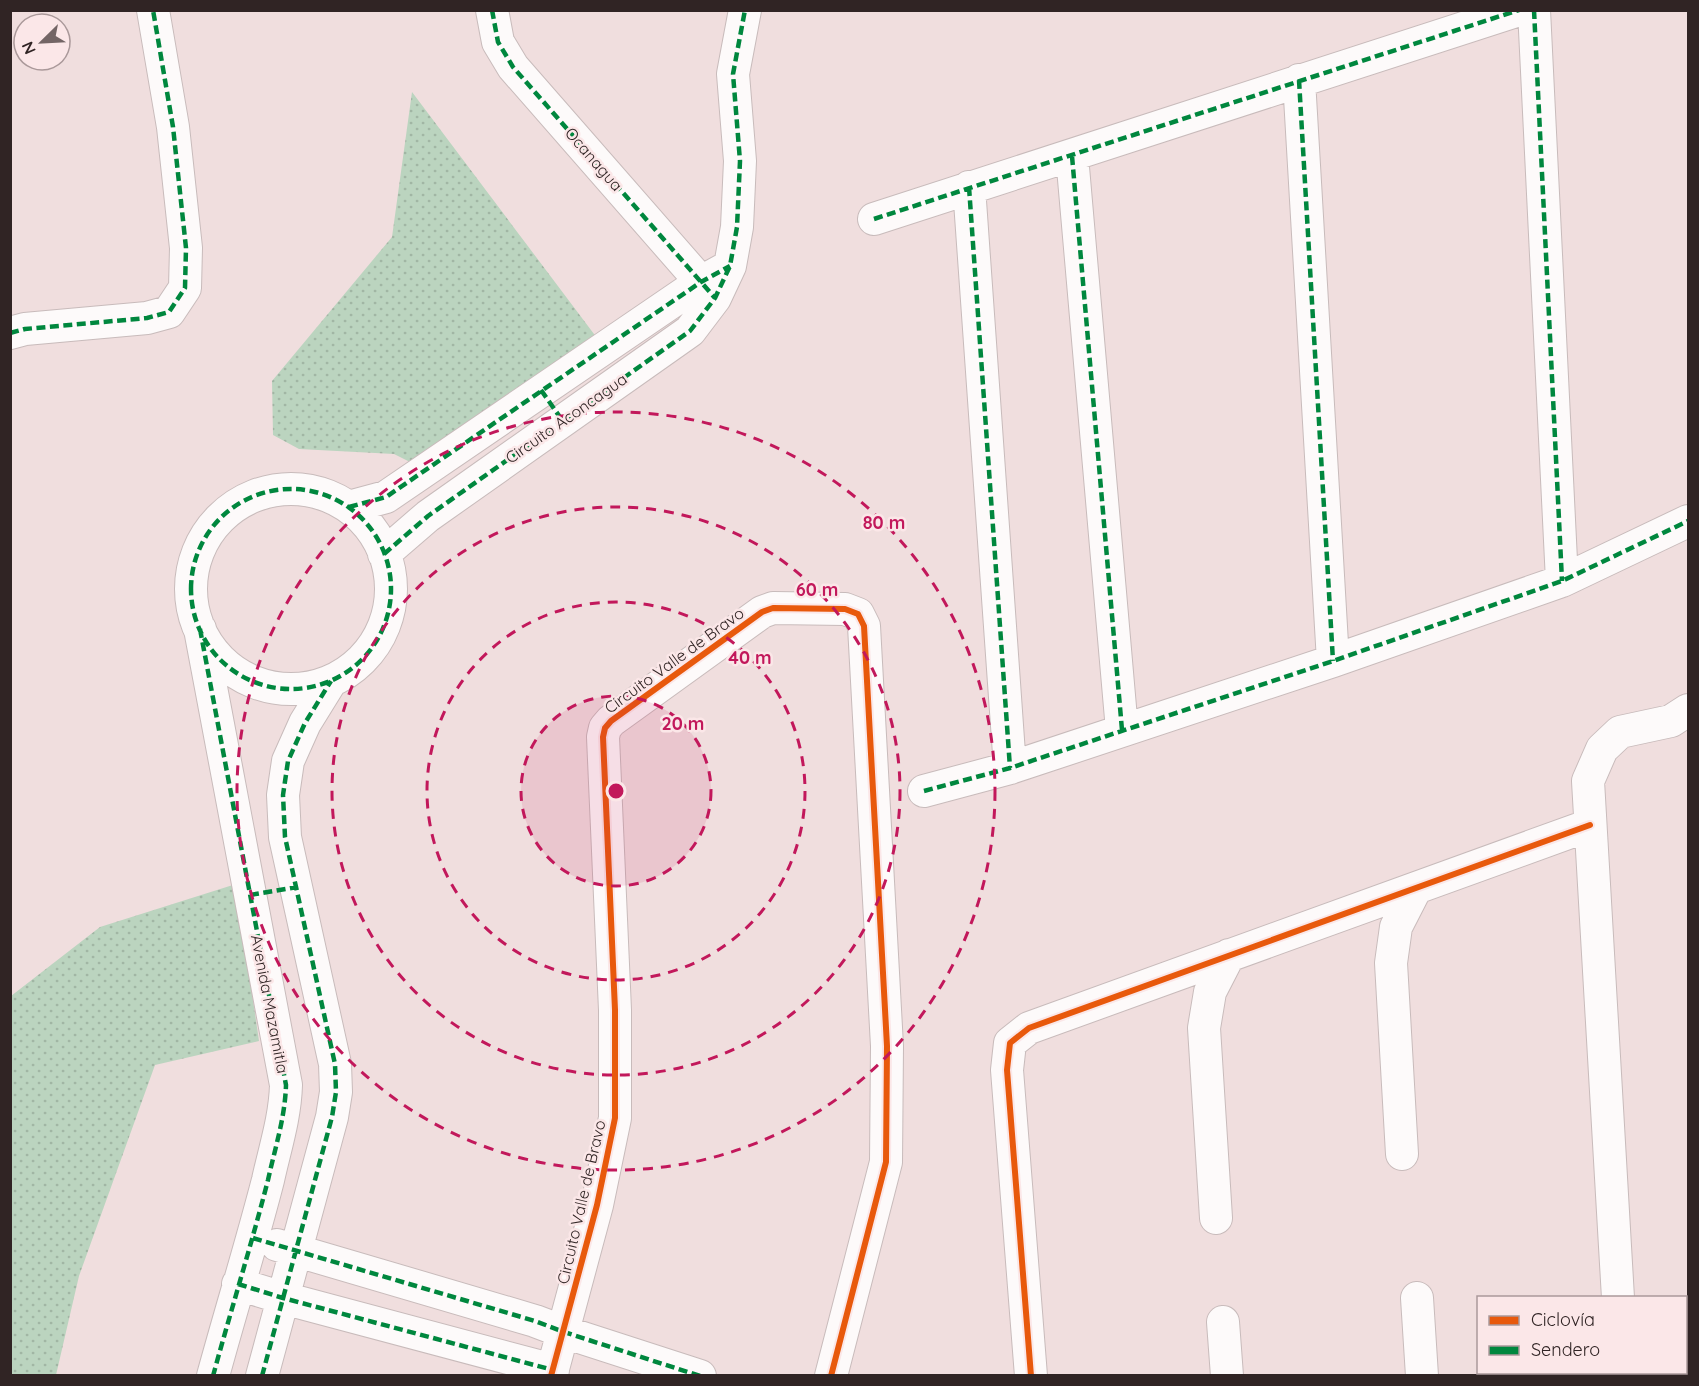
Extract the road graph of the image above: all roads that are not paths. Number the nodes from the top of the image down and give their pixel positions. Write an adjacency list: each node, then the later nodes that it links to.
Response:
1 (153, 10): 11 (street)
2 (492, 10): 10 (street, Ocanagua)
3 (745, 10): 10 (street, Circuito Aconcagua)
4 (1519, 10): 6 (street)
5 (1534, 10): 17 (street)
6 (1299, 80): 7 (street); 19 (street)
7 (1072, 156): 8 (street); 22 (street)
8 (969, 188): 9 (street); 23 (street)
9 (874, 219)
10 (708, 290): 12 (street); 13 (street, Circuito Aconcagua)
11 (10, 333)
12 (541, 390): 13 (street); 14 (street)
13 (562, 420): 16 (street, Circuito Aconcagua)
14 (349, 507): 16 (street); 18 (street)
15 (1689, 520): 17 (street)
16 (384, 554): 20 (street)
17 (1562, 581): 19 (street)
18 (200, 629): 20 (street); 28 (street, Avenida Mazamitla)
19 (1333, 661): 22 (street)
20 (331, 681): 26 (street)
21 (1689, 710): 25 (street)
22 (1122, 730): 23 (street)
23 (1010, 768): 24 (street)
24 (924, 791)
25 (1590, 825): 27 (street); 35 (street)
26 (297, 887): 28 (street); 33 (street)
27 (1416, 888): 29 (street); 30 (street)
28 (250, 895): 32 (street, Avenida Mazamitla)
29 (1229, 955): 31 (street); 45 (street)
30 (1402, 1154)
31 (1216, 1218)
32 (253, 1238): 33 (street); 34 (street, Avenida Mazamitla)
33 (296, 1250): 36 (street); 39 (street)
34 (238, 1284): 36 (street, Circuito Valle de Bravo); 41 (street, Avenida Mazamitla)
35 (1618, 1296)
36 (283, 1298): 40 (street, Circuito Valle de Bravo); 42 (street)
37 (1417, 1298): 47 (street)
38 (1224, 1322): 46 (street)
39 (564, 1332): 40 (street, Circuito Valle de Bravo); 43 (street); 44 (street, Circuito Valle de Bravo)
40 (552, 1373)
41 (213, 1376)
42 (262, 1376)
43 (700, 1376)
44 (831, 1376)
45 (1031, 1376)
46 (1227, 1376)
47 (1422, 1376)

